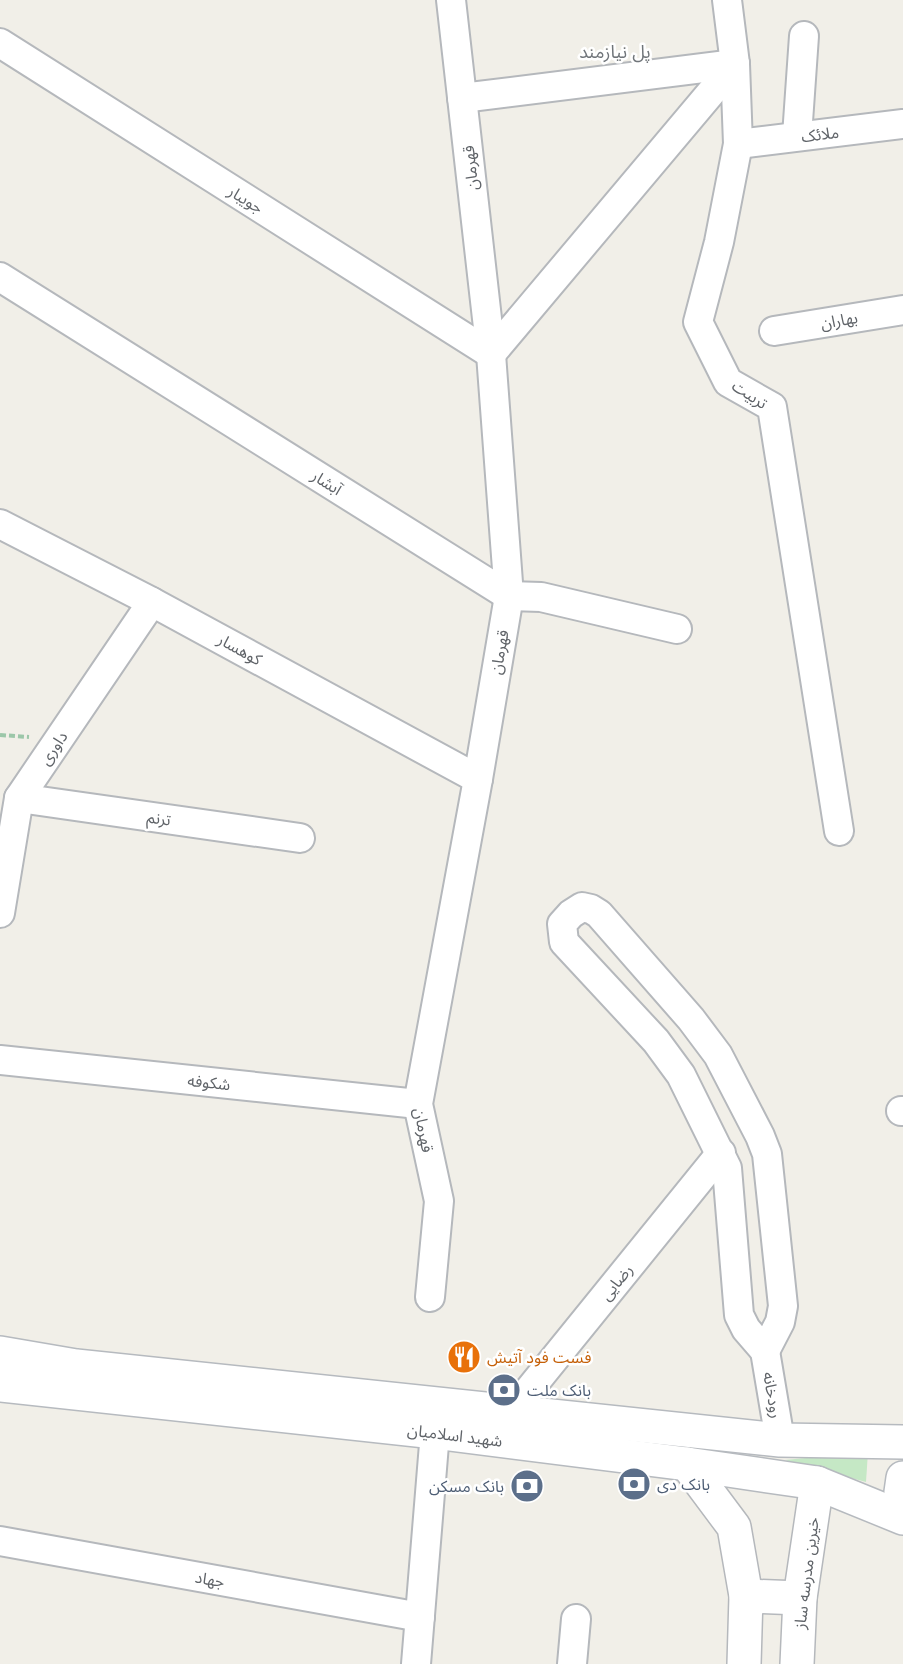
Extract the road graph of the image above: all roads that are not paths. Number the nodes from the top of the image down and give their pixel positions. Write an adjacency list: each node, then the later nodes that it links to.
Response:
1 (451, 0): 6 (street, قهرمان)
2 (728, 0): 5 (street, تربیت)
3 (804, 36): 8 (street)
4 (0, 43): 13 (street, جویبار)
5 (735, 64): 6 (street); 9 (street, تربیت); 13 (street)
6 (462, 98): 13 (street, قهرمان)
7 (903, 124): 8 (street, ملائک)
8 (797, 136): 9 (street, ملائک)
9 (738, 144): 20 (street, تربیت)
10 (0, 277): 15 (street, آبشار)
11 (903, 309): 12 (street, بهاران)
12 (774, 331)
13 (491, 354): 15 (street, قهرمان)
14 (0, 524): 16 (street, کوهسار)
15 (509, 596): 17 (street); 18 (street, قهرمان)
16 (152, 602): 18 (street, کوهسار); 19 (street, داوری)
17 (677, 629)
18 (478, 779): 24 (street, قهرمان)
19 (19, 798): 21 (street, ترنم); 22 (street, داوری)
20 (839, 831)
21 (300, 838)
22 (0, 914)
23 (0, 1060): 24 (street, شکوفه)
24 (418, 1104): 26 (street, قهرمان)
25 (721, 1153): 27 (street); 27 (street); 30 (street, رضایی)
26 (430, 1297)
27 (765, 1351): 32 (street, رودخانه)
28 (0, 1353): 30 (main road, شهید اسلامیان)
29 (0, 1385): 31 (main road, شهید اسلامیان)
30 (512, 1411): 32 (main road, شهید اسلامیان)
31 (435, 1432): 34 (main road, شهید اسلامیان); 42 (street)
32 (780, 1440): 33 (main road, شهید اسلامیان)
33 (903, 1442)
34 (687, 1464): 36 (main road, شهید اسلامیان); 40 (main road)
35 (903, 1478): 37 (main road)
36 (817, 1483): 38 (main road, شهید اسلامیان); 41 (main road, خیرین مدرسه ساز)
37 (903, 1504)
38 (903, 1518)
39 (0, 1541): 42 (street, جهاد)
40 (746, 1596): 41 (main road); 46 (main road)
41 (801, 1598): 47 (main road, خیرین مدرسه ساز)
42 (420, 1617): 44 (street)
43 (576, 1619): 45 (street)
44 (416, 1664)
45 (572, 1664)
46 (744, 1664)
47 (797, 1664)

